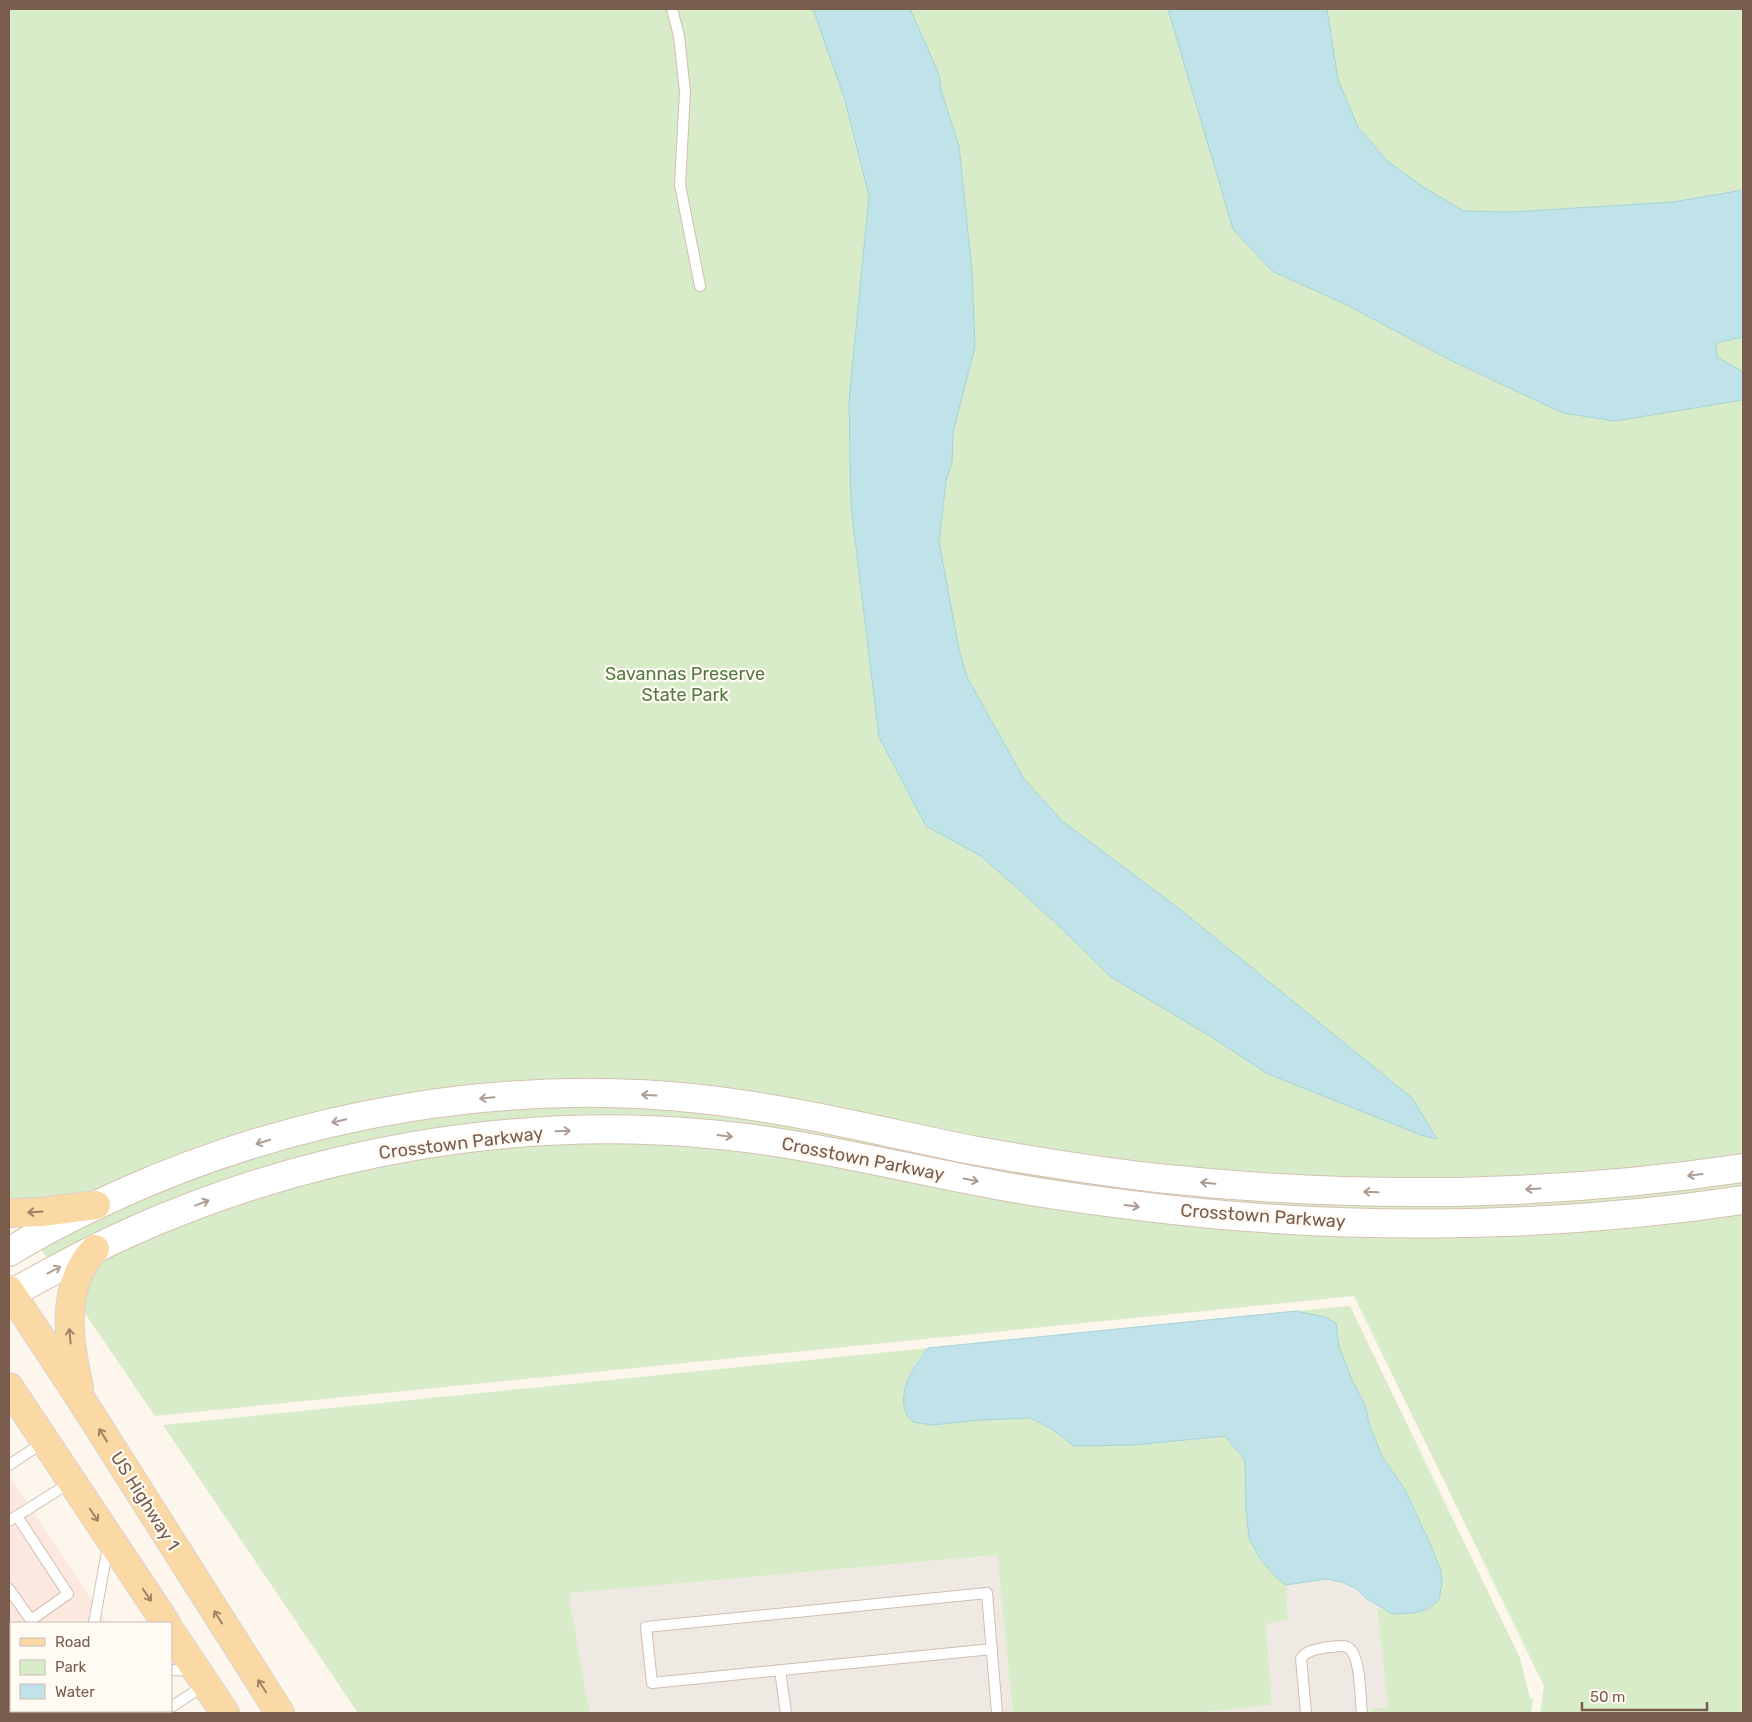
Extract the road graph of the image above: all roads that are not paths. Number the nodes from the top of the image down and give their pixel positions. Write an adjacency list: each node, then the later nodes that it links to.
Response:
1 (672, 9): 2 (lane)
2 (700, 286)
3 (1743, 1168): 5 (main road, Crosstown Parkway, one-way to 5)
4 (1743, 1200): 7 (main road, Crosstown Parkway, one-way to 4)
5 (96, 1206): 6 (main road, one-way to 6); 8 (main road, Crosstown Parkway)
6 (9, 1213)
7 (95, 1249): 9 (main road, Crosstown Parkway, one-way to 7); 11 (main road, one-way to 7)
8 (9, 1252)
9 (10, 1293): 11 (main road, US Highway 1)
10 (9, 1387): 12 (main road)
11 (82, 1401): 27 (main road, US Highway 1, one-way to 11)
12 (45, 1441): 13 (lane); 14 (main road)
13 (9, 1465)
14 (72, 1482): 15 (lane); 16 (main road, one-way to 16)
15 (13, 1518): 18 (lane)
16 (110, 1539): 19 (lane); 20 (main road, one-way to 20)
17 (9, 1589): 18 (lane)
18 (32, 1621)
19 (94, 1622)
20 (165, 1622)
21 (172, 1634): 24 (main road)
22 (992, 1650): 23 (lane); 23 (lane); 29 (lane)
23 (780, 1670): 28 (lane)
24 (191, 1675): 25 (lane); 26 (main road)
25 (172, 1705)
26 (225, 1713)
27 (280, 1713)
28 (786, 1713)
29 (997, 1713)
30 (1306, 1713): 31 (lane)
31 (1362, 1713)

